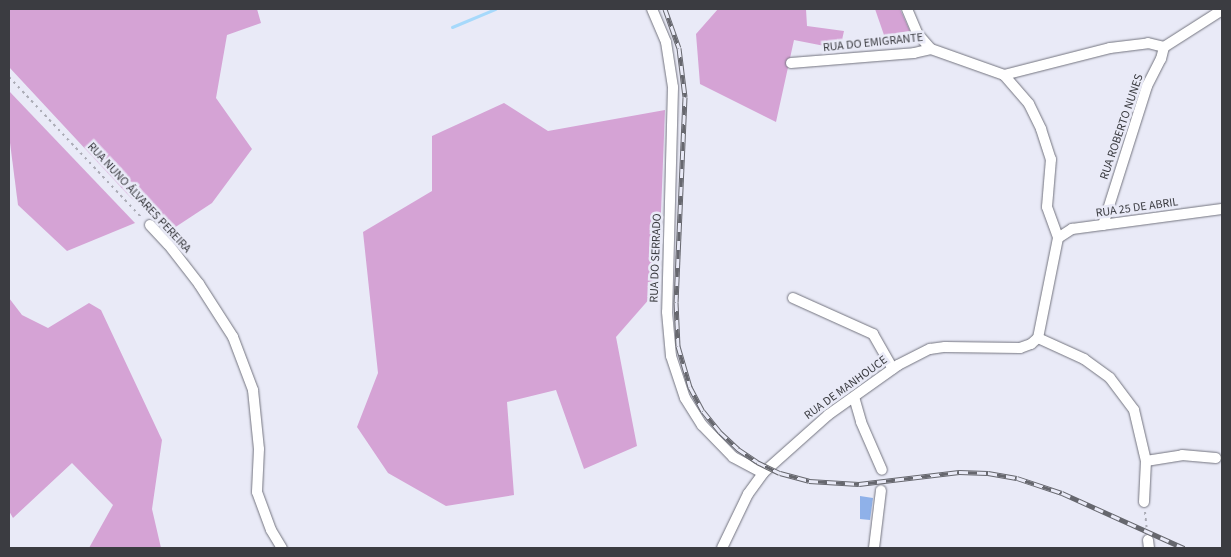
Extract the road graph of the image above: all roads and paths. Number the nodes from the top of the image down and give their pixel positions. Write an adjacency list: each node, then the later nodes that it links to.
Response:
1 (652, 9): 20 (street, RUA DO SERRADO)
2 (907, 9): 5 (street)
3 (1222, 10): 4 (street)
4 (1164, 46): 7 (street); 11 (street, RUA ROBERTO NUNES)
5 (930, 50): 6 (street, RUA DO EMIGRANTE); 7 (street, RUA DO EMIGRANTE)
6 (791, 63)
7 (1004, 75): 12 (street)
8 (9, 76): 10 (path, RUA NUNO ÁLVARES PEREIRA)
9 (1222, 209): 11 (street, RUA 25 DE ABRIL)
10 (150, 225): 24 (street, RUA NUNO ÁLVARES PEREIRA)
11 (1103, 225): 12 (street, RUA 25 DE ABRIL)
12 (1058, 238): 14 (street)
13 (793, 298): 15 (street)
14 (1038, 338): 15 (street, RUA DE MANHOUCE); 18 (street)
15 (893, 369): 16 (street, RUA DE MANHOUCE)
16 (854, 397): 19 (street); 20 (street, RUA DE MANHOUCE)
17 (1216, 458): 18 (street)
18 (1146, 461): 22 (street)
19 (882, 470)
20 (763, 473): 25 (street, RUA DE MANHOUCE)
21 (881, 490): 26 (street)
22 (1144, 502): 23 (path)
23 (1149, 544)
24 (282, 548)
25 (722, 548)
26 (874, 548)

